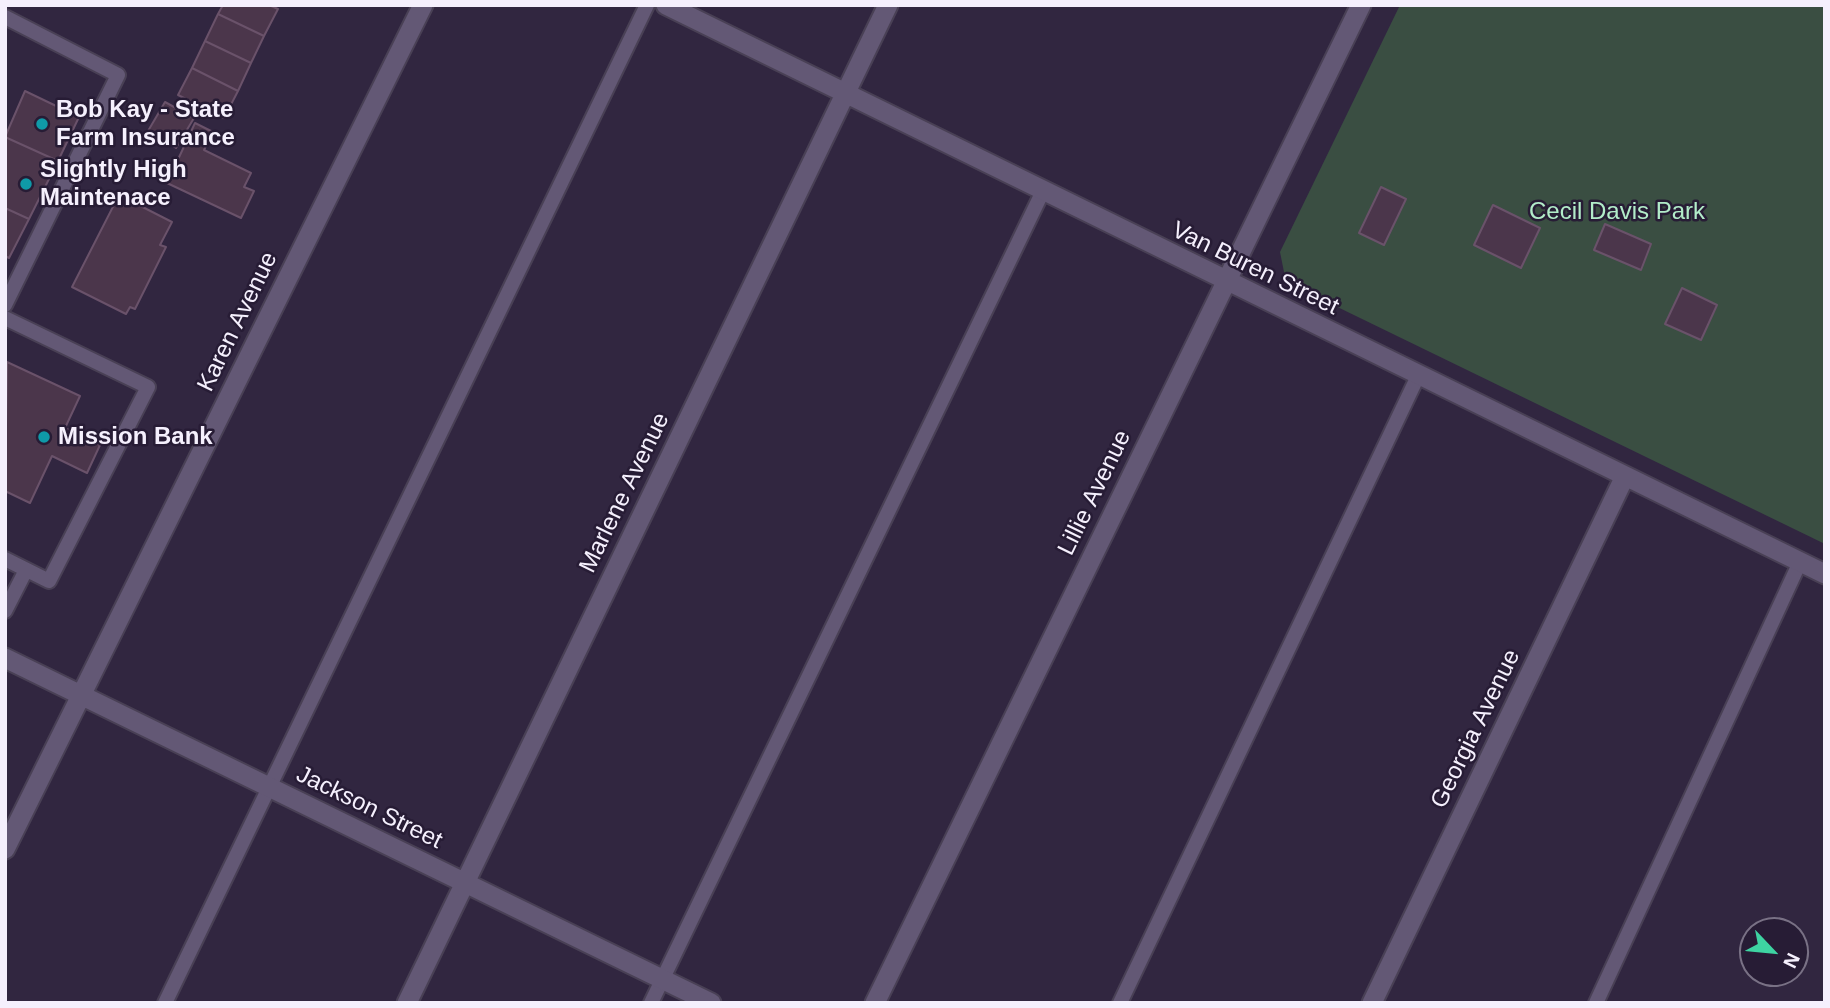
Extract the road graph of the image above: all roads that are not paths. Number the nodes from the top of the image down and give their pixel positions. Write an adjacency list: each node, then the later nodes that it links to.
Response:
1 (423, 5): 20 (street, Karen Avenue)
2 (647, 5): 21 (lane)
3 (666, 5): 7 (street, Van Buren Street)
4 (888, 5): 7 (street, Marlene Avenue)
5 (1361, 5): 9 (street, Lillie Avenue)
6 (5, 16): 10 (lane)
7 (844, 95): 8 (street, Van Buren Street); 23 (street, Marlene Avenue)
8 (1043, 191): 9 (street, Van Buren Street); 24 (lane)
9 (1224, 281): 12 (street, Van Buren Street); 29 (street, Lillie Avenue)
10 (5, 305)
11 (5, 318): 16 (lane)
12 (1418, 376): 13 (street, Van Buren Street); 30 (lane)
13 (1625, 476): 15 (street, Van Buren Street); 31 (street, Georgia Avenue)
14 (5, 559): 16 (lane)
15 (1800, 562): 17 (street, Van Buren Street); 32 (lane)
16 (26, 570): 18 (lane)
17 (1825, 574)
18 (5, 611)
19 (5, 658): 20 (street, Jackson Street)
20 (81, 695): 21 (street, Jackson Street); 22 (street, Karen Avenue)
21 (269, 787): 23 (street, Jackson Street); 25 (lane)
22 (5, 849)
23 (464, 882): 24 (street, Jackson Street); 26 (street, Marlene Avenue)
24 (662, 979): 27 (lane); 28 (street, Jackson Street)
25 (165, 1003)
26 (407, 1003)
27 (651, 1003)
28 (711, 1003)
29 (875, 1003)
30 (1120, 1003)
31 (1372, 1003)
32 (1596, 1003)

